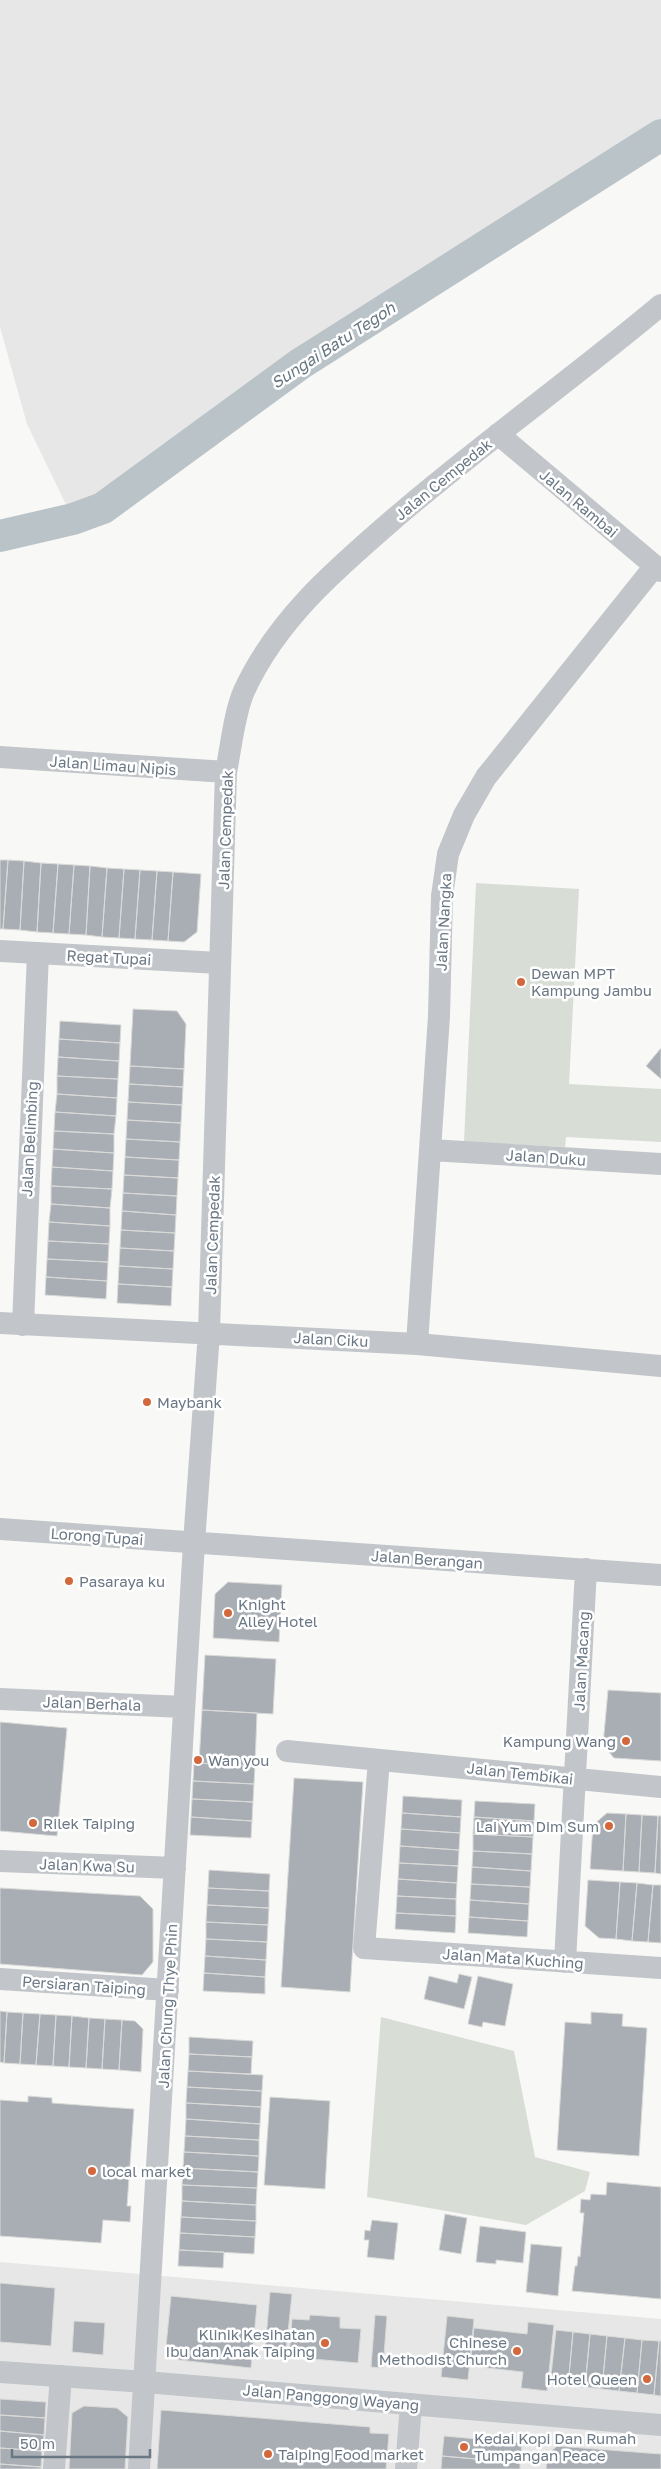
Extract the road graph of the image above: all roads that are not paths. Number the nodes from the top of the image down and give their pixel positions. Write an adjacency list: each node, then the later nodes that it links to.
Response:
1 (660, 308): 2 (street, Jalan Cempedak)
2 (498, 434): 3 (street, Jalan Rambai); 5 (street, Jalan Cempedak)
3 (658, 569): 9 (street, Jalan Nangka)
4 (0, 757): 5 (street, Jalan Limau Nipis)
5 (226, 772): 8 (street, Jalan Cempedak)
6 (0, 951): 7 (street, Regat Tupai)
7 (38, 953): 8 (street, Regat Tupai); 12 (street, Jalan Belimbing)
8 (219, 963): 13 (street, Jalan Cempedak)
9 (432, 1150): 10 (street, Jalan Duku); 14 (street, Jalan Nangka)
10 (661, 1164)
11 (0, 1323): 12 (street, Jalan Ciku)
12 (23, 1325): 13 (street, Jalan Ciku)
13 (209, 1332): 14 (street, Jalan Ciku); 17 (street, Jalan Cempedak)
14 (417, 1344): 15 (street, Jalan Ciku)
15 (661, 1366)
16 (0, 1529): 17 (street, Lorong Tupai)
17 (194, 1543): 18 (street, Jalan Berangan); 21 (street, Jalan Chung Thye Phin)
18 (586, 1569): 19 (street, Jalan Berangan); 24 (street, Jalan Macang)
19 (661, 1575)
20 (0, 1699): 21 (street, Jalan Berhala)
21 (184, 1707): 27 (street, Jalan Chung Thye Phin)
22 (287, 1752): 23 (street, Jalan Tembikai)
23 (379, 1760): 24 (street, Jalan Tembikai); 28 (street, Jalan Mata Kuching)
24 (575, 1779): 25 (street, Jalan Tembikai); 28 (street, Jalan Macang)
25 (661, 1787)
26 (0, 1861): 27 (street, Jalan Kwa Su)
27 (175, 1868): 31 (street, Jalan Chung Thye Phin)
28 (565, 1962): 29 (street, Jalan Mata Kuching)
29 (661, 1968)
30 (0, 1979): 31 (street, Persiaran Taiping)
31 (168, 1990): 34 (street, Jalan Chung Thye Phin)
32 (0, 2372): 33 (street, Jalan Panggong Wayang)
33 (61, 2376): 34 (street, Jalan Panggong Wayang); 37 (street)
34 (145, 2382): 35 (street, Jalan Panggong Wayang); 38 (street, Jalan Chung Thye Phin)
35 (411, 2404): 36 (street, Jalan Panggong Wayang); 39 (street)
36 (661, 2425)
37 (54, 2469)
38 (139, 2469)
39 (406, 2469)

